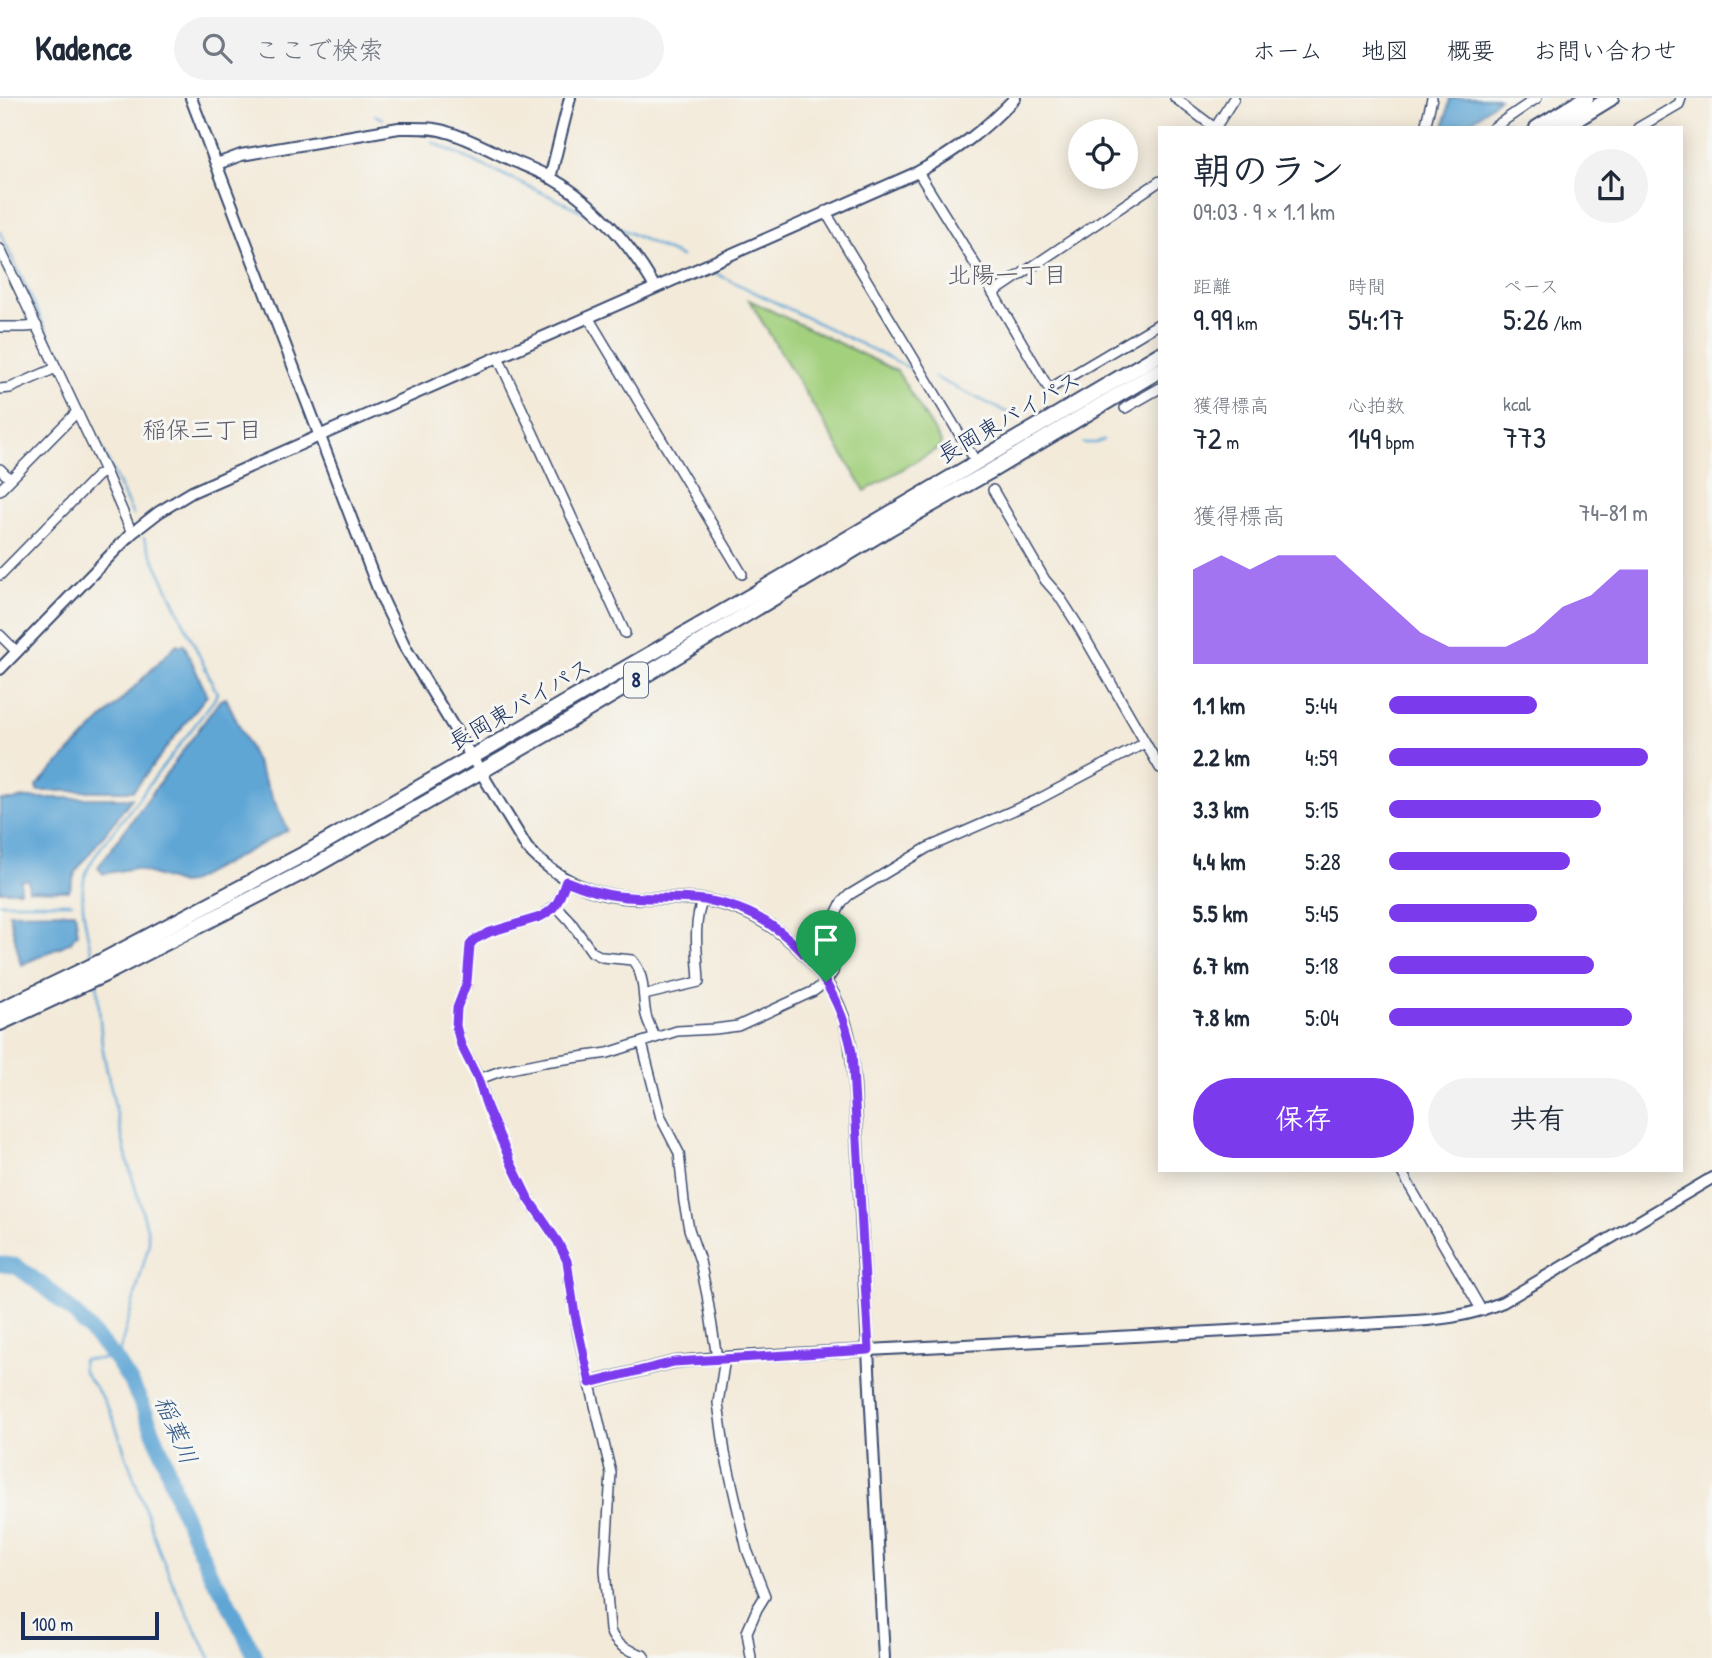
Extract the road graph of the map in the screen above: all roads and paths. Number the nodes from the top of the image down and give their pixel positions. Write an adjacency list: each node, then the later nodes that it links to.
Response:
1 (191, 98): 18 (street)
2 (570, 98): 20 (street)
3 (1015, 98): 19 (street)
4 (1175, 98): 12 (street)
5 (1234, 98): 13 (street)
6 (1432, 98): 14 (street)
7 (1538, 98): 11 (street)
8 (1586, 98): 15 (highway)
9 (1611, 98): 16 (highway)
10 (1681, 98): 17 (street)
11 (1508, 124)
12 (1212, 126)
13 (1216, 126)
14 (1426, 126)
15 (1540, 126)
16 (1565, 126)
17 (1640, 126)
18 (217, 164): 20 (street); 40 (street)
19 (918, 172): 22 (street); 27 (street)
20 (551, 178): 26 (street)
21 (1158, 182): 27 (street)
22 (825, 211): 26 (street); 41 (street)
23 (0, 248): 24 (street)
24 (12, 273): 25 (street); 30 (street)
25 (0, 275)
26 (654, 287): 28 (street)
27 (993, 293): 29 (street)
28 (588, 317): 33 (street); 48 (street)
29 (1158, 324)
30 (37, 326): 31 (street); 34 (street)
31 (0, 327)
32 (1158, 355): 55 (highway, 長岡東バイパス / 8)
33 (498, 357): 40 (street); 50 (street)
34 (56, 368): 36 (street); 39 (street)
35 (1158, 371): 57 (highway, 長岡東バイパス / 8)
36 (0, 389)
37 (1158, 389): 38 (street)
38 (1125, 408)
39 (77, 412): 43 (street); 44 (street)
40 (320, 435): 47 (street); 55 (street)
41 (972, 455)
42 (0, 469): 44 (street)
43 (105, 471): 47 (street); 49 (street)
44 (10, 479): 45 (street)
45 (0, 490)
46 (993, 490): 54 (street)
47 (132, 533): 52 (street)
48 (742, 574)
49 (0, 575)
50 (625, 633)
51 (0, 635): 52 (street)
52 (17, 652): 53 (street)
53 (0, 669)
54 (1145, 743): 56 (street); 63 (street)
55 (471, 758): 57 (street); 61 (highway, 長岡東バイパス / 8)
56 (1158, 765)
57 (480, 771): 58 (street); 61 (highway, 長岡東バイパス / 8)
58 (566, 881): 59 (street); 60 (street)
59 (704, 900): 63 (street); 64 (street)
60 (556, 906): 64 (street); 69 (street)
61 (103, 968): 62 (highway, 長岡東バイパス / 8)
62 (82, 978): 65 (highway, 長岡東バイパス / 8); 66 (highway, 長岡東バイパス / 8)
63 (826, 982): 67 (street); 73 (street)
64 (644, 995): 67 (street)
65 (0, 1010)
66 (0, 1023)
67 (654, 1037): 68 (street)
68 (642, 1043): 69 (street); 74 (street)
69 (478, 1079): 75 (street)
70 (1402, 1172): 72 (street)
71 (1712, 1178): 72 (street)
72 (1482, 1311): 73 (street)
73 (869, 1350): 74 (street); 78 (street)
74 (721, 1358): 75 (street); 77 (street)
75 (590, 1383): 76 (street)
76 (645, 1658)
77 (751, 1658)
78 (884, 1658)

